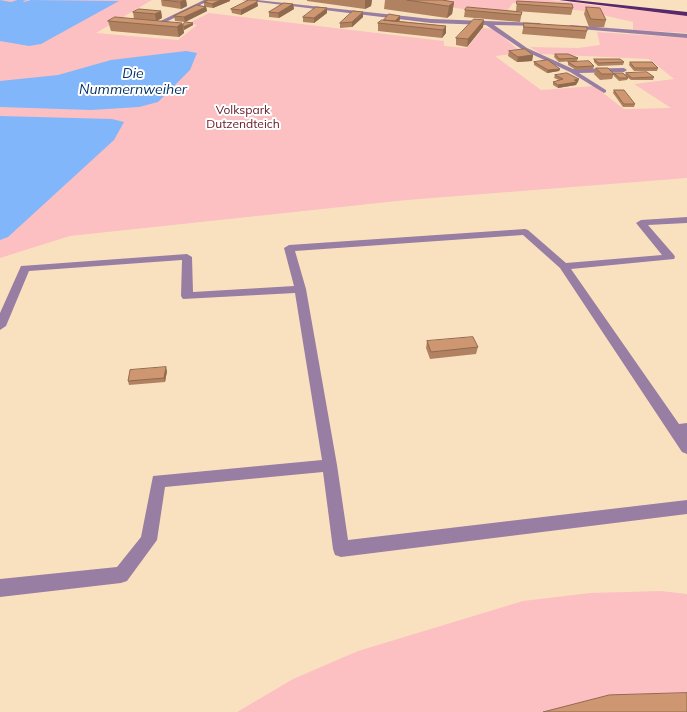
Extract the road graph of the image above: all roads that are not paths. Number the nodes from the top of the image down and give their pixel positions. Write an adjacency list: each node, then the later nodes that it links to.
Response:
1 (208, 0): 10 (street)
2 (244, 0): 7 (street)
3 (561, 0): 6 (main road)
4 (613, 0): 5 (main road)
5 (687, 8)
6 (687, 14)
7 (486, 22): 8 (street); 13 (street)
8 (548, 26)
9 (564, 27): 11 (street)
10 (168, 29)
11 (687, 36)
12 (624, 70): 13 (street)
13 (572, 71): 14 (street)
14 (604, 91)
15 (687, 220): 16 (street)
16 (564, 266): 17 (street); 19 (street)
17 (300, 289): 18 (street); 21 (street)
18 (0, 326)
19 (681, 429): 20 (street)
20 (687, 448)
21 (330, 464): 22 (street); 23 (street)
22 (687, 507)
23 (0, 588)

